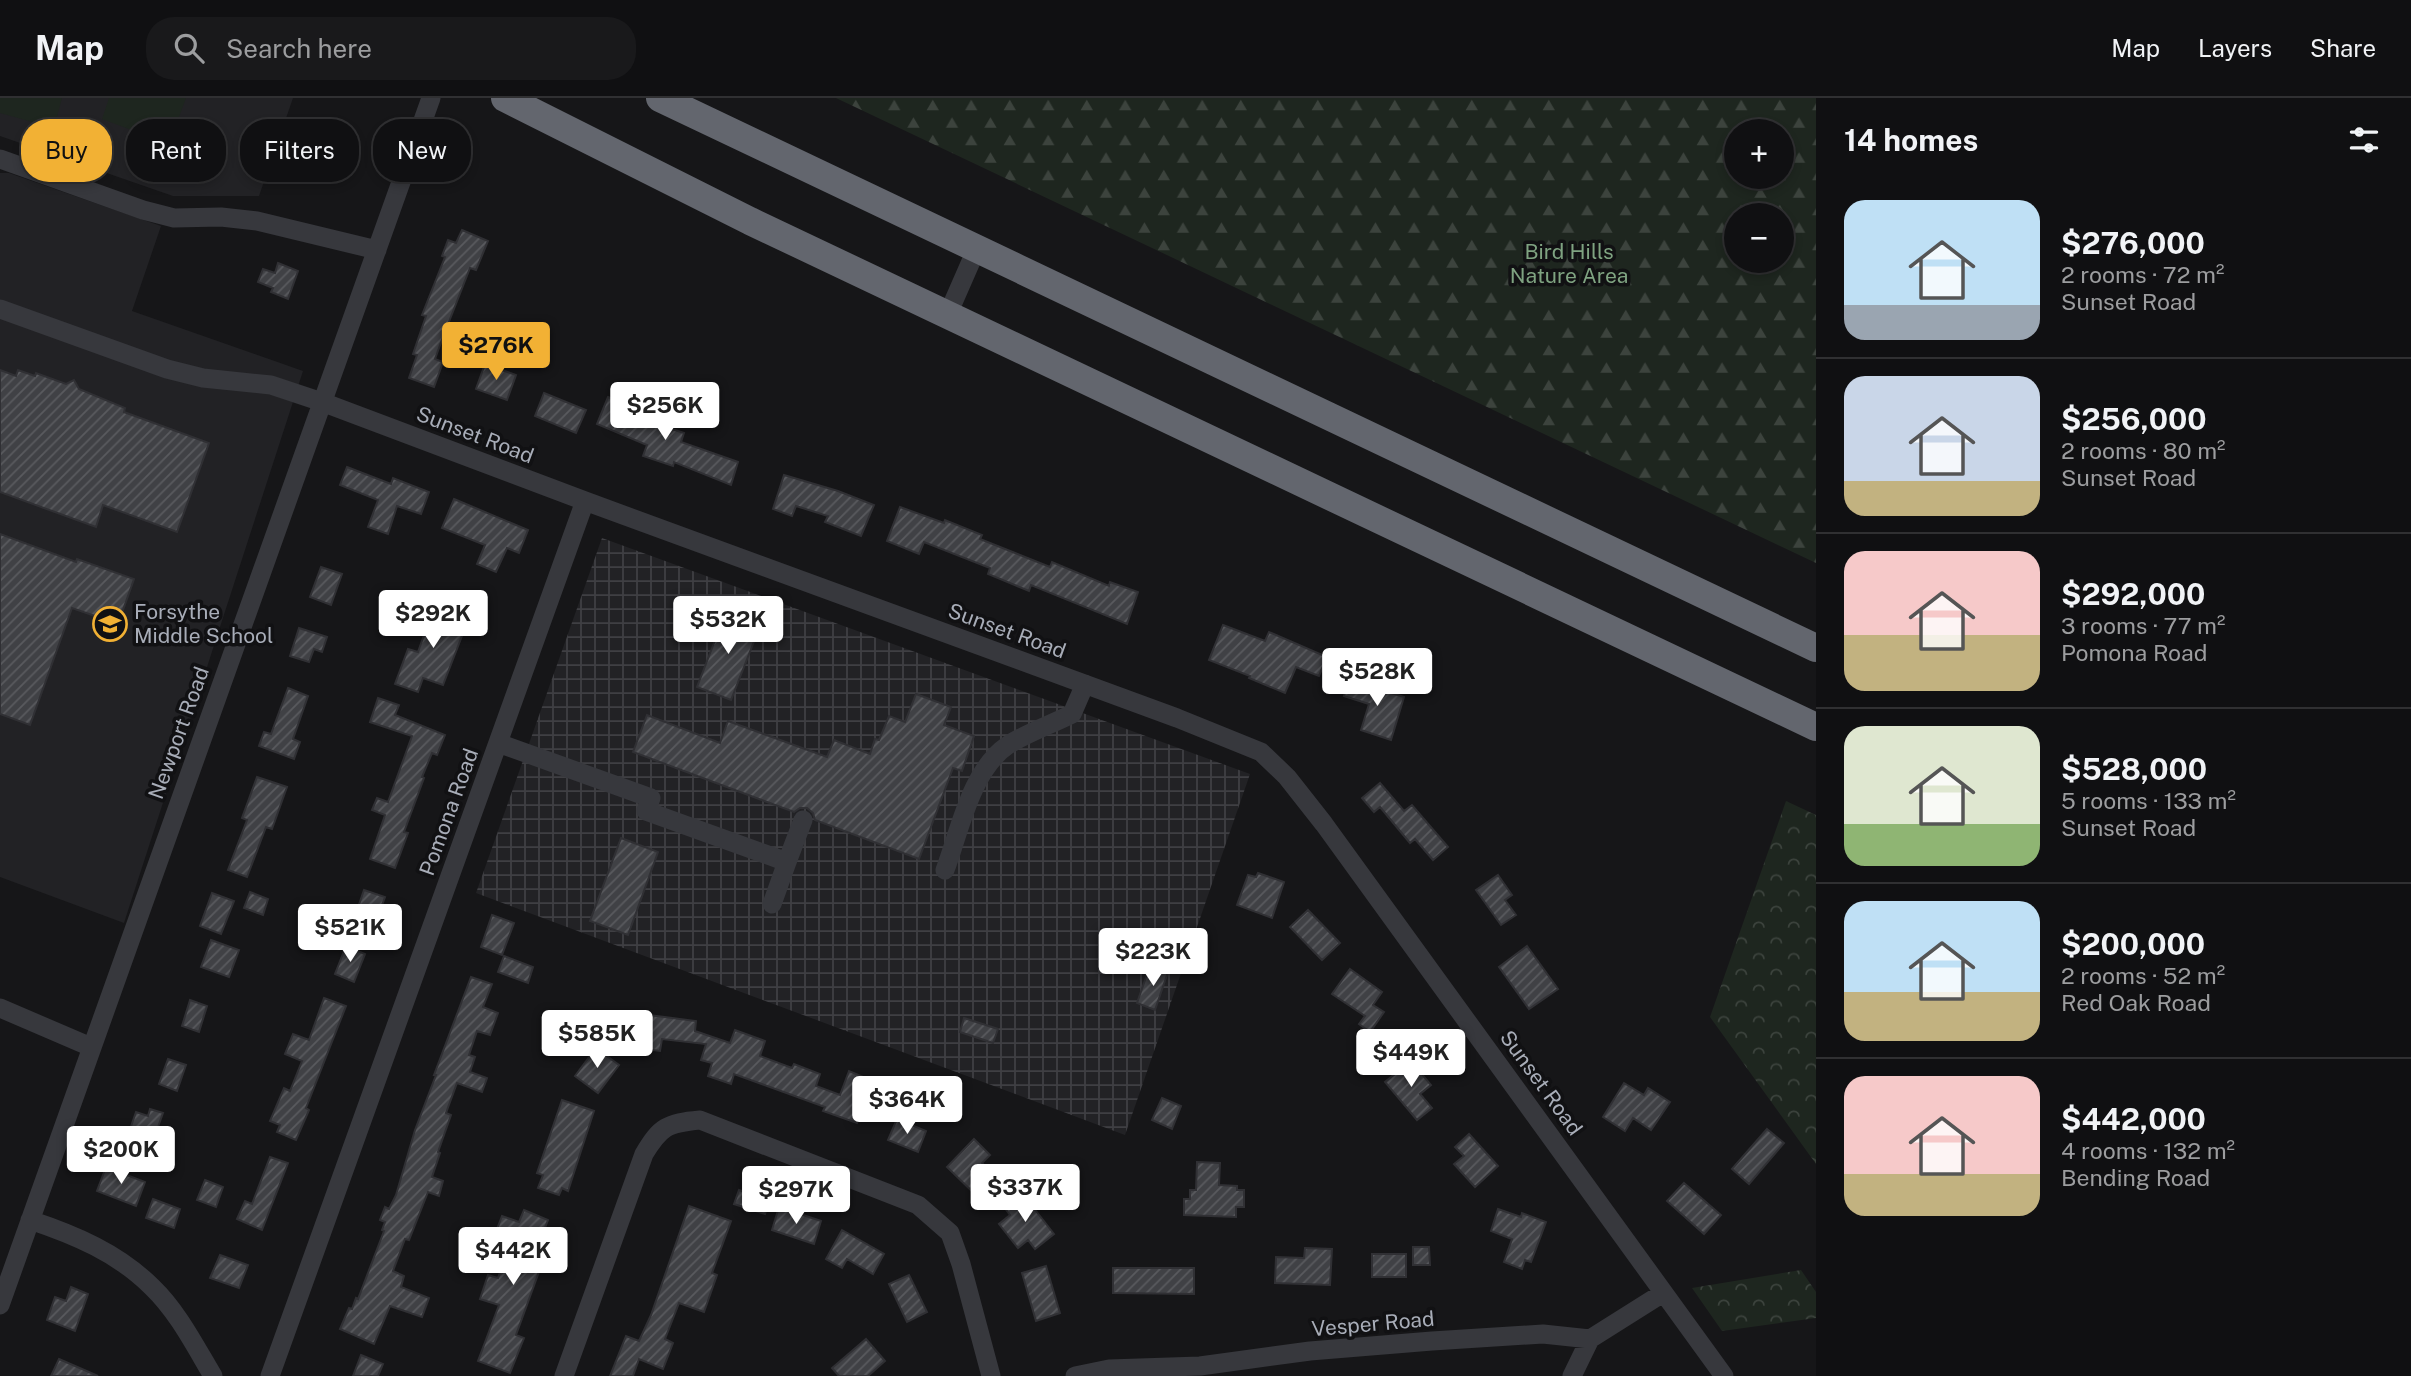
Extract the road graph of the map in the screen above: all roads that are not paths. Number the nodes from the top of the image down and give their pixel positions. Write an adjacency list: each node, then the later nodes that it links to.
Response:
1 (505, 98): 8 (highway)
2 (660, 98): 6 (highway)
3 (430, 102): 5 (street, Newport Road)
4 (2, 161): 5 (street)
5 (377, 250): 9 (street, Newport Road)
6 (976, 250): 8 (street); 11 (highway)
7 (0, 309): 9 (street, Sunset Road)
8 (947, 314): 13 (highway)
9 (322, 402): 10 (street, Sunset Road); 20 (street, Newport Road)
10 (585, 501): 12 (street, Sunset Road); 14 (street, Pomona Road)
11 (1816, 649)
12 (1085, 684): 17 (street); 22 (street, Sunset Road)
13 (1816, 727)
14 (498, 743): 16 (street); 27 (street, Pomona Road)
15 (803, 820): 16 (street)
16 (788, 862): 18 (street)
17 (946, 870)
18 (772, 904)
19 (0, 1008): 20 (street)
20 (91, 1047): 21 (street, Newport Road)
21 (30, 1220): 23 (street, Newport Road); 26 (street)
22 (1663, 1293): 24 (street); 32 (street, Sunset Road)
23 (0, 1305)
24 (1590, 1339): 25 (street, Vesper Road); 31 (street)
25 (1199, 1373): 30 (street, Vesper Road)
26 (213, 1376)
27 (270, 1376)
28 (564, 1376): 29 (street)
29 (991, 1376)
30 (1075, 1376)
31 (1572, 1376)
32 (1724, 1376)

